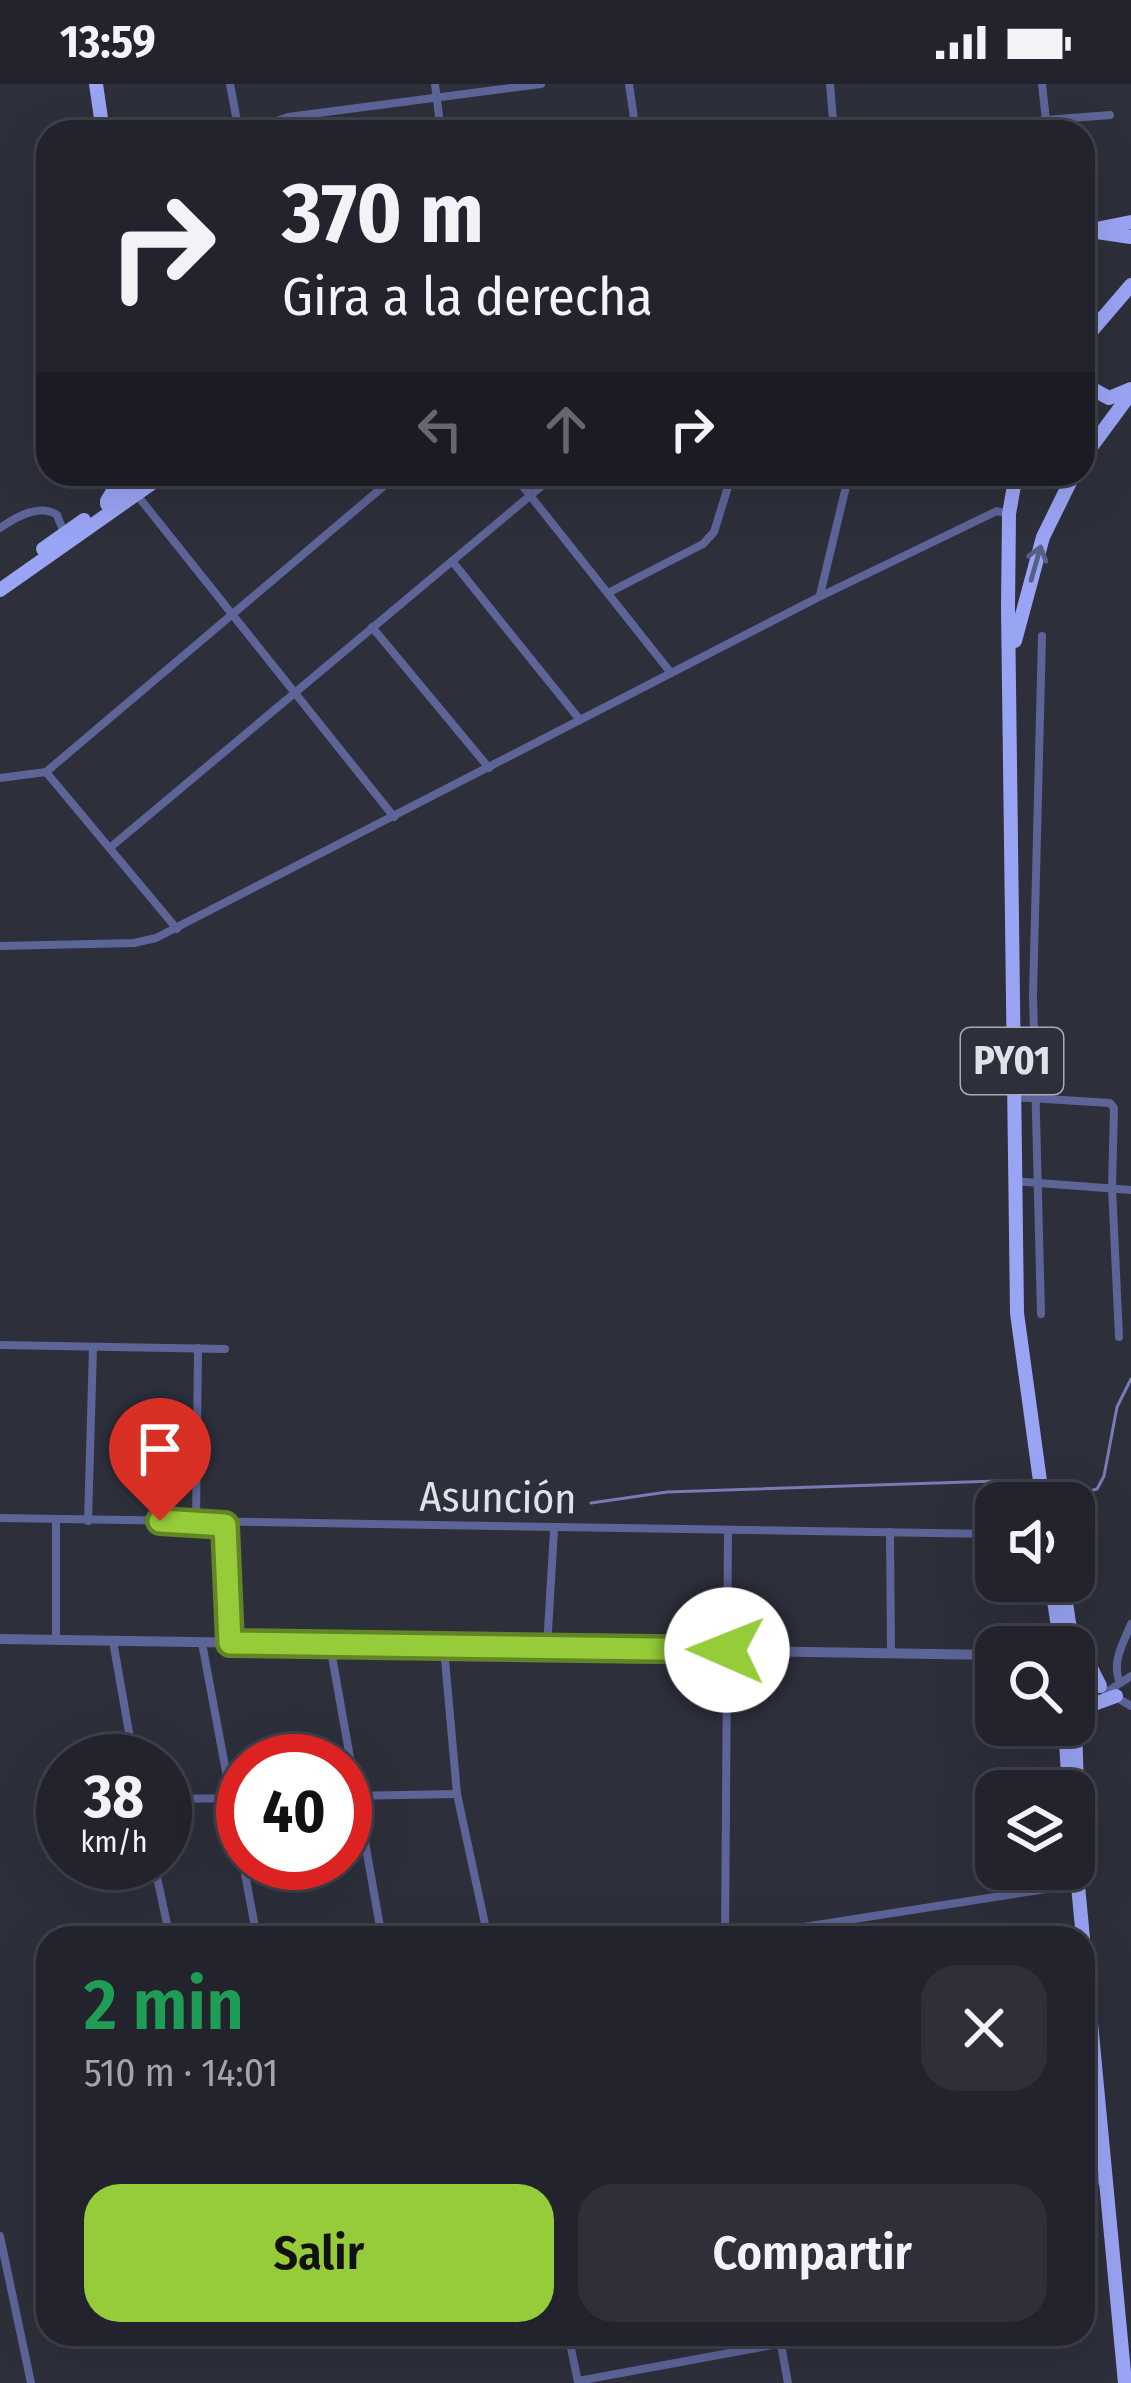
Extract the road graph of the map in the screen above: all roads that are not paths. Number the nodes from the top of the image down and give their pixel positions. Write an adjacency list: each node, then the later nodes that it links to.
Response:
1 (97, 84): 10 (highway)
2 (230, 84): 11 (street)
3 (435, 84): 8 (street)
4 (542, 84): 8 (street)
5 (629, 84): 14 (street)
6 (830, 84): 15 (street)
7 (1042, 84): 16 (street)
8 (437, 98): 12 (street); 13 (street)
9 (1110, 115): 16 (street)
10 (102, 120)
11 (239, 120)
12 (280, 120)
13 (440, 120)
14 (634, 120)
15 (833, 120)
16 (1046, 120)
17 (1131, 222): 18 (highway)
18 (1095, 228)
19 (1095, 230): 20 (highway)
20 (1131, 237)
21 (1131, 285): 22 (highway)
22 (1095, 326)
23 (1095, 391): 24 (highway)
24 (1131, 391): 25 (highway)
25 (1095, 441)
26 (116, 486): 39 (highway)
27 (131, 486): 39 (highway)
28 (139, 486): 38 (highway)
29 (149, 486): 38 (highway)
30 (383, 486): 48 (street)
31 (523, 486): 37 (street)
32 (541, 486): 37 (street)
33 (728, 486): 46 (street)
34 (846, 486): 47 (street)
35 (1014, 486): 40 (highway, PY01)
36 (1069, 486): 51 (highway, PY01, one-way to 36)
37 (530, 495): 43 (street); 46 (street)
38 (131, 499): 45 (highway); 48 (street)
39 (103, 508): 42 (highway)
40 (1010, 514): 47 (street); 51 (highway, PY01)
41 (0, 528): 42 (street)
42 (64, 533): 44 (highway)
43 (452, 561): 49 (street); 54 (street)
44 (0, 580)
45 (0, 590)
46 (608, 592): 52 (street)
47 (819, 597): 52 (street)
48 (230, 612): 53 (street); 56 (street)
49 (372, 627): 53 (street); 55 (street)
50 (1042, 637): 63 (street)
51 (1010, 657): 62 (highway, PY01)
52 (671, 673): 54 (street)
53 (295, 692): 58 (street); 59 (street)
54 (580, 720): 55 (street)
55 (488, 768): 58 (street)
56 (46, 772): 57 (street); 59 (street)
57 (0, 778)
58 (394, 817): 60 (street)
59 (112, 846): 60 (street)
60 (177, 929): 61 (street)
61 (0, 946)
62 (1012, 1096): 63 (street); 64 (highway, PY01)
63 (1034, 1098): 65 (street); 66 (street)
64 (1012, 1181): 65 (street); 69 (highway, PY01)
65 (1036, 1183): 66 (street); 68 (street)
66 (1112, 1188): 67 (street); 71 (street)
67 (1131, 1190)
68 (1040, 1282): 69 (street); 70 (street)
69 (1016, 1283): 76 (highway, PY01)
70 (1041, 1314)
71 (1119, 1336)
72 (0, 1345): 73 (street)
73 (94, 1348): 74 (street); 79 (street)
74 (198, 1348): 75 (street); 80 (street)
75 (225, 1349)
76 (1039, 1482)
77 (0, 1518): 78 (street, Asunción)
78 (56, 1519): 79 (street, Asunción); 91 (street)
79 (88, 1521): 80 (street, Asunción)
80 (196, 1521): 81 (street, Asunción)
81 (225, 1525): 82 (street, Asunción); 94 (street)
82 (554, 1529): 83 (street, Asunción); 96 (street)
83 (728, 1531): 84 (street, Asunción); 98 (street)
84 (890, 1532): 85 (street, Asunción); 99 (street)
85 (975, 1534)
86 (1058, 1602): 89 (highway)
87 (1064, 1602): 89 (highway)
88 (1131, 1624): 104 (street)
89 (1065, 1626)
90 (0, 1639): 91 (street)
91 (56, 1640): 92 (street)
92 (113, 1641): 93 (street); 107 (street)
93 (202, 1643): 94 (street); 108 (street)
94 (230, 1643): 95 (street)
95 (330, 1645): 97 (street); 109 (street)
96 (547, 1647): 97 (street); 98 (street)
97 (444, 1648): 110 (street)
98 (727, 1650): 99 (street); 121 (street)
99 (891, 1651): 100 (street)
100 (975, 1654)
101 (1095, 1667): 104 (highway)
102 (1131, 1676): 104 (street)
103 (1095, 1682): 104 (street)
104 (1111, 1689): 105 (highway); 106 (street)
105 (1095, 1703)
106 (1131, 1706)
107 (129, 1734)
108 (219, 1734)
109 (346, 1734)
110 (457, 1794): 111 (street); 120 (street)
111 (372, 1796)
112 (372, 1881): 119 (street)
113 (160, 1890): 117 (street)
114 (248, 1890): 118 (street)
115 (1041, 1890): 122 (street)
116 (1081, 1890): 123 (highway)
117 (167, 1926)
118 (255, 1926)
119 (380, 1926)
120 (483, 1926)
121 (729, 1926)
122 (807, 1926)
123 (1084, 1926)
124 (1095, 2061): 125 (highway)
125 (1105, 2179): 126 (street); 134 (highway)
126 (1095, 2181)
127 (0, 2236): 132 (street)
128 (571, 2346): 131 (street)
129 (743, 2346): 131 (street)
130 (781, 2346): 133 (street)
131 (579, 2382)
132 (31, 2383)
133 (788, 2383)
134 (1125, 2383)

